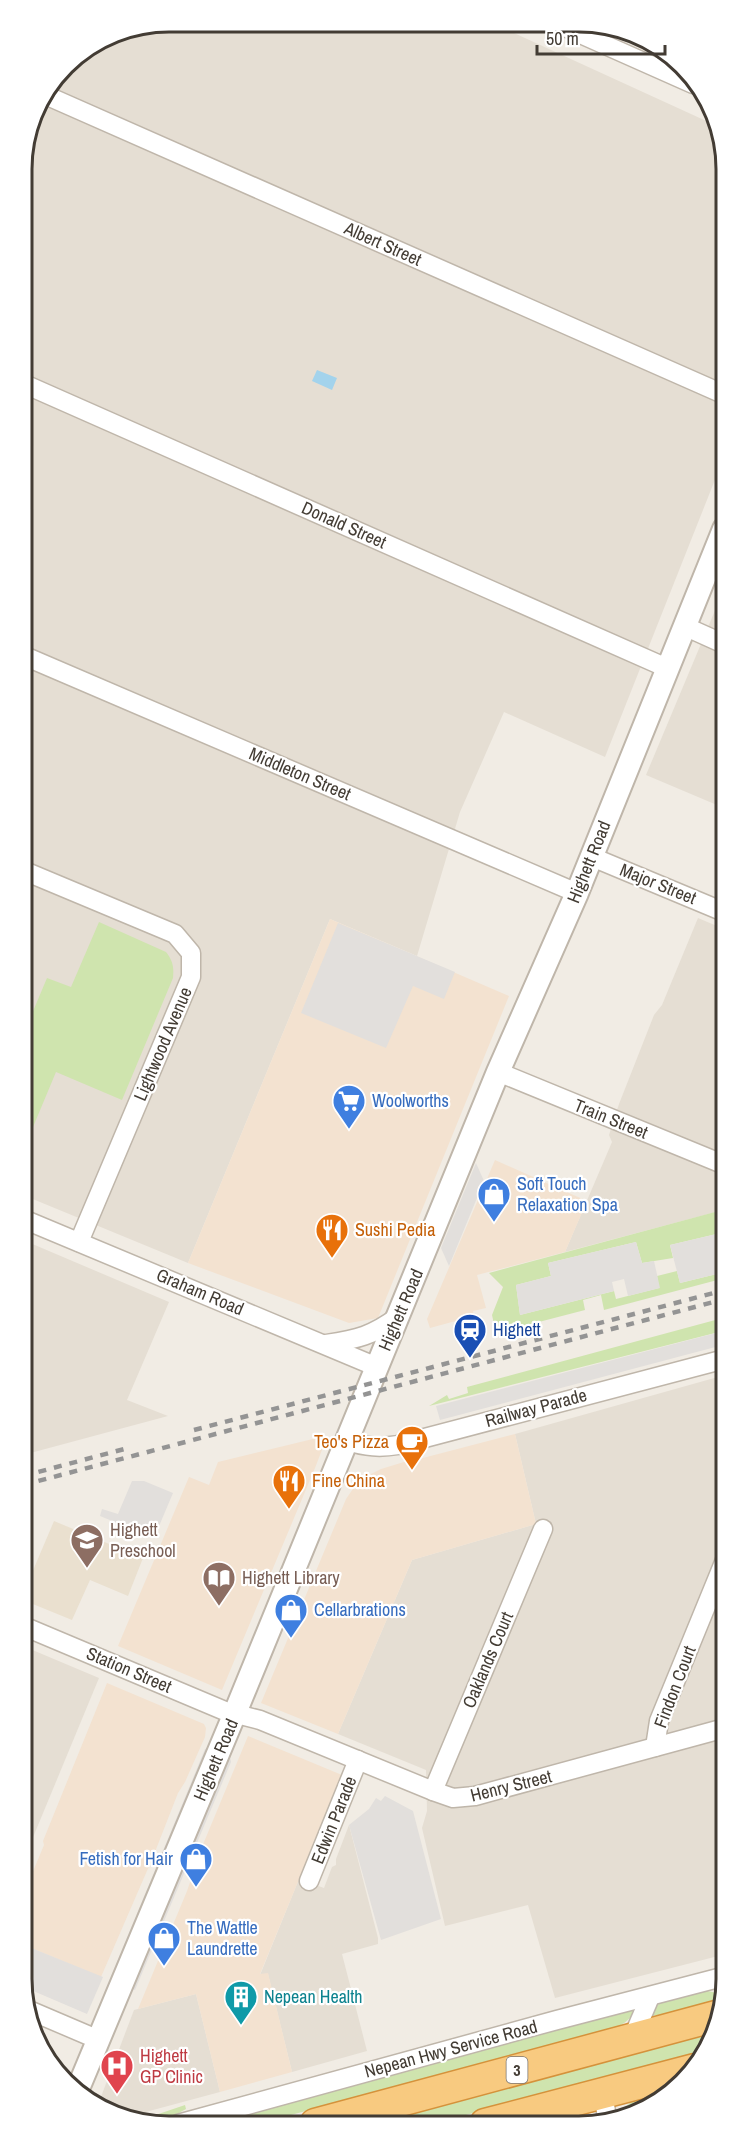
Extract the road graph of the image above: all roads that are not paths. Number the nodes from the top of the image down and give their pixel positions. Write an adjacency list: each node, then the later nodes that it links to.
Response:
1 (576, 32): 2 (street)
2 (681, 79)
3 (51, 98): 5 (street, Albert Street)
4 (32, 387): 10 (street, Donald Street)
5 (716, 391)
6 (716, 550): 7 (street, Highett Road)
7 (684, 626): 8 (street); 10 (street, Highett Road)
8 (716, 640)
9 (32, 659): 13 (street, Middleton Street)
10 (667, 668): 11 (street, Highett Road)
11 (592, 857): 13 (street, Highett Road); 14 (street, Major Street)
12 (32, 874): 18 (street, Lightwood Avenue)
13 (577, 893): 15 (street, Highett Road)
14 (716, 908)
15 (498, 1072): 16 (street, Train Street); 19 (street, Highett Road)
16 (715, 1161)
17 (32, 1223): 18 (street, Graham Road)
18 (79, 1242): 20 (street, Graham Road)
19 (399, 1316): 20 (street); 22 (street, Highett Road)
20 (324, 1344): 22 (street, Graham Road)
21 (715, 1362): 23 (street, Railway Parade)
22 (377, 1367): 23 (street, Highett Road)
23 (347, 1441): 27 (street, Highett Road)
24 (543, 1529): 31 (street, Oaklands Court)
25 (715, 1584): 29 (street, Findon Court)
26 (32, 1630): 27 (street, Station Street)
27 (235, 1713): 30 (street, Henry Street); 38 (street, Highett Road)
28 (715, 1731): 29 (street, Henry Street)
29 (655, 1747): 31 (street, Henry Street)
30 (358, 1760): 31 (street, Henry Street); 32 (street, Edwin Parade)
31 (433, 1791)
32 (309, 1881)
33 (715, 1982): 34 (street, Nepean Hwy Service Road)
34 (650, 1997): 37 (street); 43 (street, Nepean Hwy Service Road)
35 (36, 2013): 38 (street)
36 (710, 2018): 37 (highway, 3)
37 (632, 2039): 44 (highway, 3)
38 (99, 2040): 40 (street, Highett Road)
39 (679, 2073): 41 (highway)
40 (80, 2084)
41 (603, 2093): 42 (street); 45 (highway)
42 (606, 2114)
43 (207, 2116)
44 (345, 2116)
45 (515, 2116)

